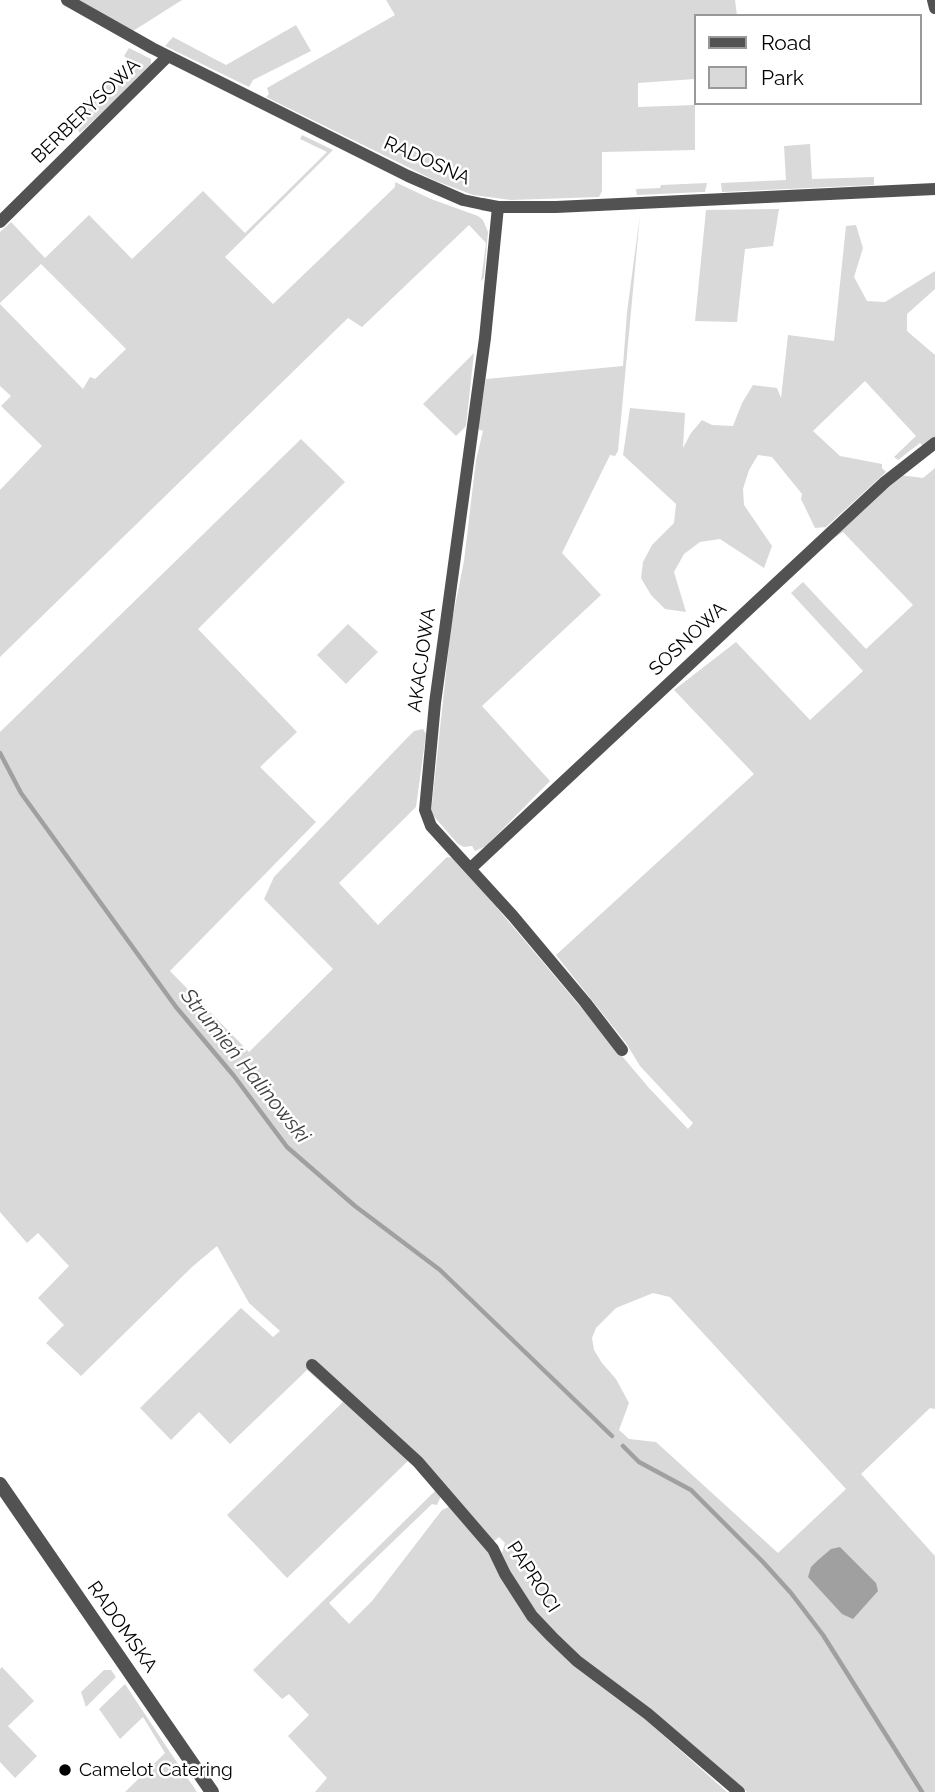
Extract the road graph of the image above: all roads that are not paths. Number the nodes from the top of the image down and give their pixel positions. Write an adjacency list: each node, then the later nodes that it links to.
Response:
1 (67, 0): 4 (street, RADOSNA)
2 (933, 0): 3 (street)
3 (935, 8)
4 (168, 57): 6 (street, RADOSNA); 7 (street, BERBERYSOWA)
5 (935, 189): 6 (street, RADOSNA)
6 (498, 206): 9 (street, AKACJOWA)
7 (0, 222)
8 (935, 443): 9 (street, SOSNOWA)
9 (471, 868): 10 (street, AKACJOWA)
10 (622, 1050)
11 (312, 1365): 14 (street, PAPROCI)
12 (0, 1484): 13 (street, RADOMSKA)
13 (212, 1792)
14 (739, 1792)

